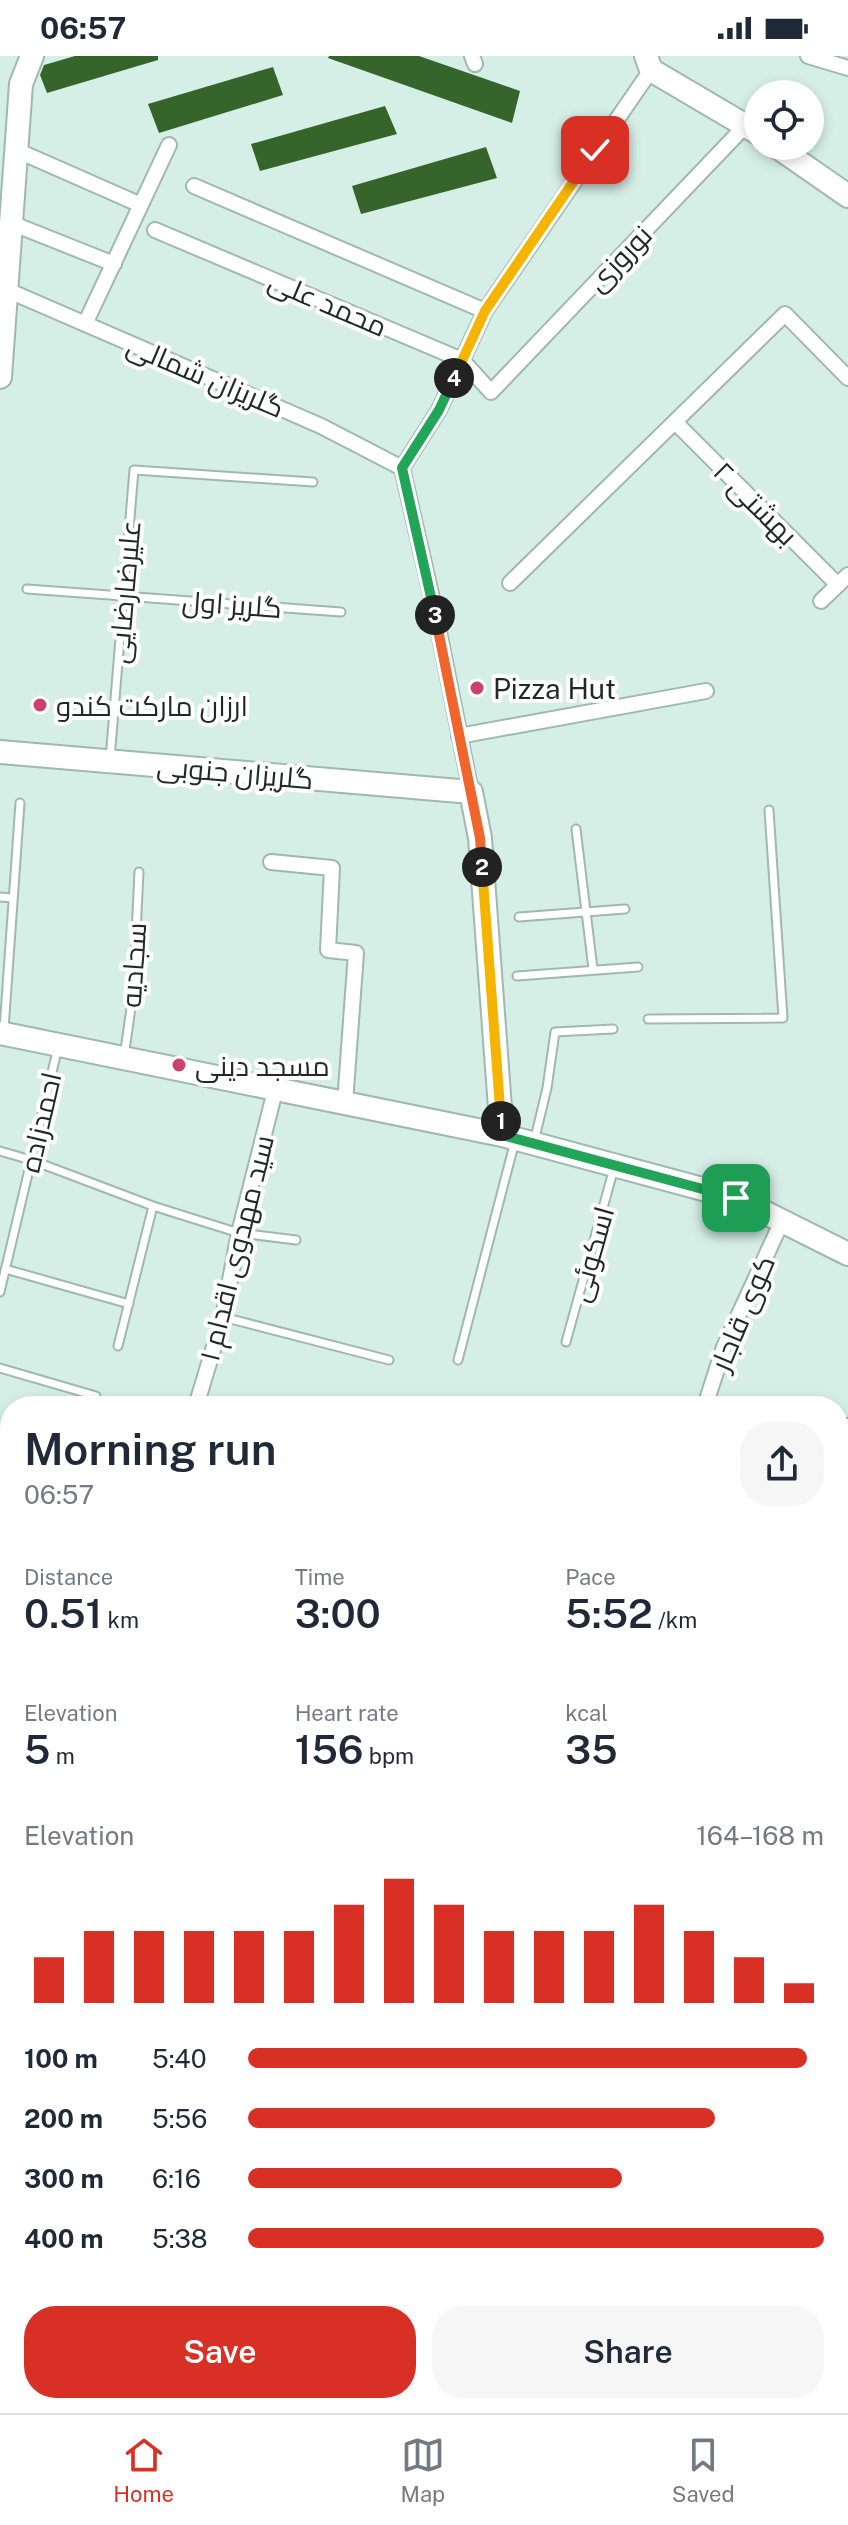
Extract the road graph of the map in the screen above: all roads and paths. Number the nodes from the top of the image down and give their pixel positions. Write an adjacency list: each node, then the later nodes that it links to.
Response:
1 (32, 56): 8 (street)
2 (808, 56): 4 (street)
3 (648, 63): 5 (street); 18 (street)
4 (848, 68)
5 (744, 124)
6 (744, 137): 23 (street, نوروزی)
7 (169, 145): 12 (street)
8 (16, 150): 12 (street); 13 (street)
9 (796, 160): 11 (street)
10 (194, 186): 18 (street)
11 (848, 196)
12 (141, 205): 16 (street)
13 (11, 223): 15 (street); 16 (street)
14 (155, 230): 20 (street, محمد علی)
15 (5, 254): 17 (street)
16 (114, 264): 19 (street)
17 (7, 290): 19 (street, گلریزان شمالی); 21 (street)
18 (485, 311): 20 (street)
19 (85, 324): 25 (street, گلریزان شمالی)
20 (462, 360): 23 (street, محمد علی); 25 (street)
21 (0, 377)
22 (848, 378): 24 (street)
23 (491, 392)
24 (675, 422): 27 (street, بهشتی ۲); 28 (street)
25 (402, 468): 34 (street)
26 (313, 482): 30 (lane, علیرضارضایی)
27 (843, 580): 31 (street)
28 (510, 583)
29 (27, 589): 30 (lane, گلریز اول)
30 (124, 596): 32 (lane, گلریز اول); 36 (lane, علیرضارضایی)
31 (821, 601)
32 (341, 612)
33 (706, 691): 34 (street)
34 (459, 736): 37 (street)
35 (0, 752): 36 (street, گلریزان جنوبی)
36 (110, 761): 37 (street, گلریزان جنوبی)
37 (471, 792): 58 (street)
38 (20, 803): 44 (lane)
39 (769, 810): 51 (lane)
40 (576, 829): 46 (lane)
41 (271, 862): 57 (street)
42 (139, 872): 55 (lane, سجادیه)
43 (0, 897): 44 (lane)
44 (13, 898): 53 (lane)
45 (625, 909): 46 (lane)
46 (587, 913): 47 (lane); 49 (lane)
47 (519, 917)
48 (638, 967): 49 (lane)
49 (593, 969): 50 (lane)
50 (517, 976)
51 (648, 1019)
52 (613, 1029): 58 (lane)
53 (2, 1034): 54 (street)
54 (58, 1045): 55 (street); 60 (lane, احمدزاده)
55 (124, 1058): 56 (street)
56 (275, 1091): 57 (street); 64 (street, سید مهدوی اقدام ۱)
57 (345, 1103): 58 (street)
58 (517, 1139): 61 (street); 74 (lane)
59 (0, 1151): 60 (lane)
60 (31, 1160): 62 (lane); 67 (lane, احمدزاده)
61 (615, 1166): 63 (street); 71 (lane, اسکوئی)
62 (153, 1206): 64 (lane); 69 (lane)
63 (782, 1221): 66 (street); 78 (street, کوی قاجار)
64 (239, 1233): 65 (lane); 70 (street, سید مهدوی اقدام ۱)
65 (296, 1240)
66 (845, 1247)
67 (5, 1269): 68 (lane, احمدزاده); 69 (lane)
68 (0, 1292)
69 (129, 1304): 72 (lane)
70 (223, 1317): 73 (lane); 77 (street, سید مهدوی اقدام ۱)
71 (566, 1342)
72 (118, 1346)
73 (389, 1360)
74 (458, 1360)
75 (0, 1368): 76 (lane)
76 (96, 1396)
77 (199, 1396)
78 (708, 1396)

